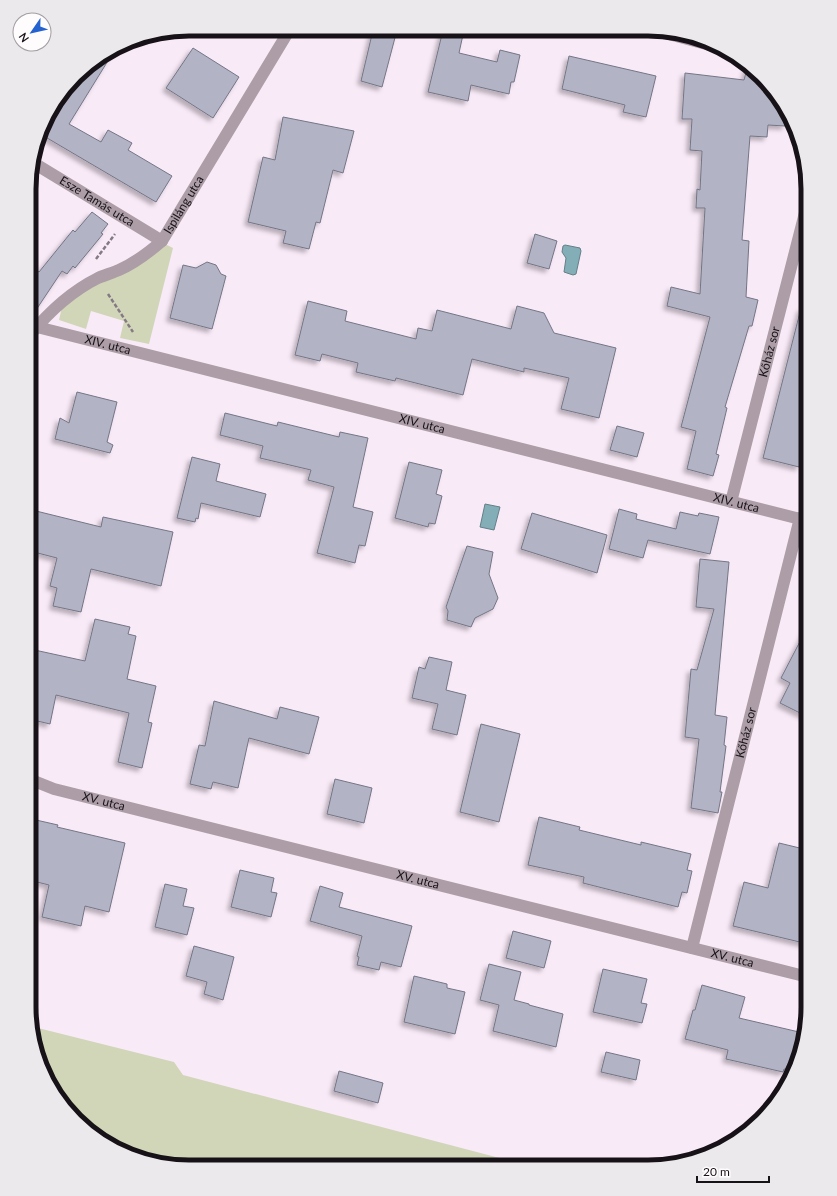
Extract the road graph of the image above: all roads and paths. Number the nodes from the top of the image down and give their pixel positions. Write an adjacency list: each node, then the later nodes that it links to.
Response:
1 (286, 36): 4 (street, Ispiláng utca)
2 (38, 165): 4 (street, Esze Tamás utca)
3 (801, 228): 7 (street, Kőház sor)
4 (162, 241): 5 (street, Ispiláng utca)
5 (36, 328)
6 (36, 332): 7 (street, XIV. utca)
7 (731, 502): 8 (street, XIV. utca)
8 (801, 518)
9 (801, 530): 11 (street, Kőház sor)
10 (36, 782): 11 (street, XV. utca)
11 (692, 948): 12 (street, XV. utca)
12 (801, 975)

